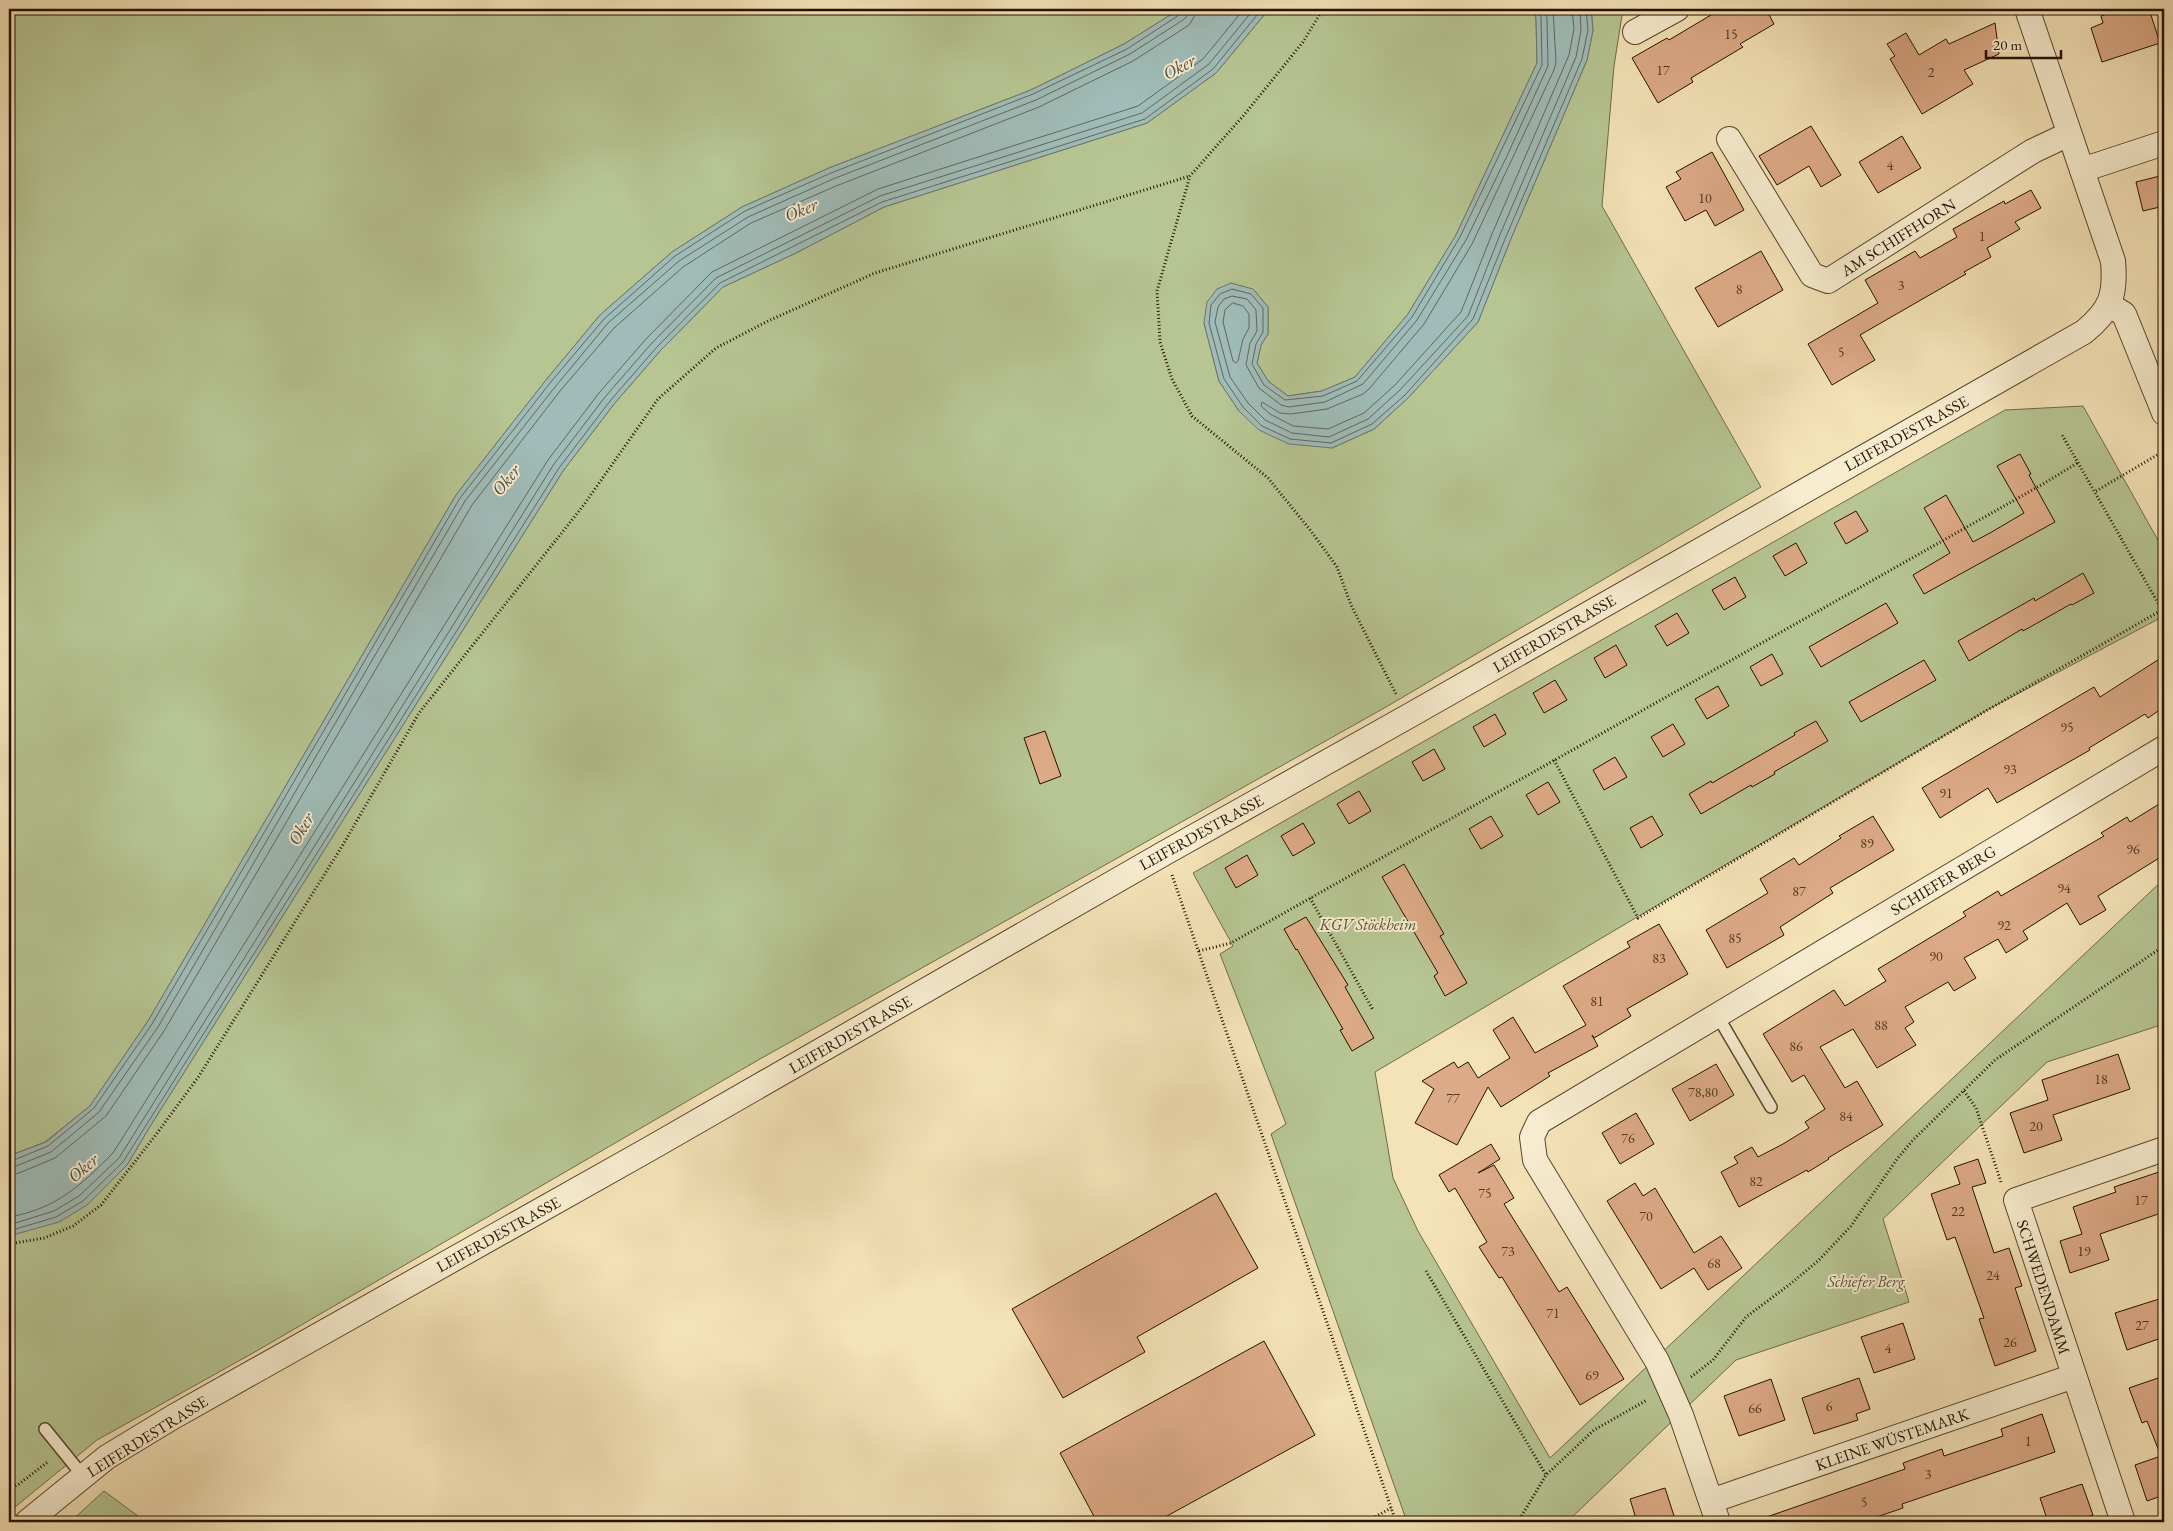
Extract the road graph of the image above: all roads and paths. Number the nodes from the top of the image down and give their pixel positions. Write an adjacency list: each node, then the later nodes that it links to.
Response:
1 (1324, 9): 9 (path)
2 (1677, 9): 4 (street)
3 (2027, 9): 5 (street, LEIFERDESTRASSE)
4 (1635, 32)
5 (2069, 134): 6 (street, AM SCHIFFHORN); 8 (street, LEIFERDESTRASSE)
6 (1729, 139)
7 (2164, 143): 8 (street)
8 (2082, 170): 10 (street, LEIFERDESTRASSE)
9 (1190, 176): 16 (path); 29 (path)
10 (2109, 305): 11 (street); 16 (street, LEIFERDESTRASSE)
11 (2164, 413)
12 (2061, 432): 14 (path)
13 (2164, 451): 15 (path)
14 (2079, 462): 15 (path); 18 (path)
15 (2096, 491): 18 (path)
16 (1407, 717): 19 (street, LEIFERDESTRASSE)
17 (2164, 748): 24 (street, SCHIEFER BERG)
18 (1554, 760): 20 (path)
19 (1162, 854): 22 (path); 35 (street, LEIFERDESTRASSE)
20 (1310, 898): 22 (path); 23 (path)
21 (2164, 946): 25 (path)
22 (1199, 951): 38 (path)
23 (1373, 1010)
24 (1717, 1015): 26 (lane); 32 (street, SCHIEFER BERG)
25 (1964, 1091): 28 (path); 32 (path)
26 (1771, 1107)
27 (2164, 1149): 28 (street, SCHWEDENDAMM)
28 (2016, 1200): 31 (street, SCHWEDENDAMM)
29 (9, 1244)
30 (1426, 1271): 36 (path)
31 (2074, 1376): 39 (street, KLEINE WÜSTEMARK); 44 (street, SCHWEDENDAMM)
32 (1669, 1387): 36 (path); 39 (street, SCHIEFER BERG)
33 (45, 1429): 34 (lane)
34 (62, 1451): 35 (lane); 37 (path)
35 (83, 1476): 40 (street, LEIFERDESTRASSE)
36 (1546, 1476): 43 (path)
37 (9, 1489)
38 (1391, 1508): 41 (path); 42 (path)
39 (1714, 1512)
40 (27, 1522)
41 (1366, 1522)
42 (1396, 1522)
43 (1518, 1522)
44 (2123, 1522)

